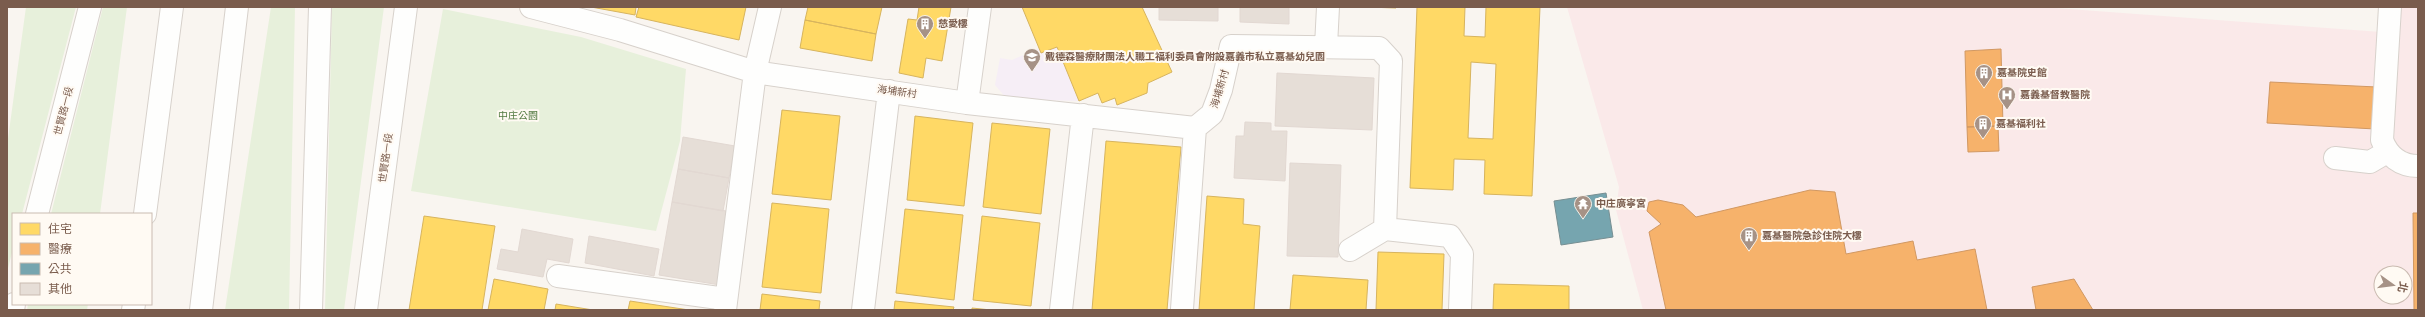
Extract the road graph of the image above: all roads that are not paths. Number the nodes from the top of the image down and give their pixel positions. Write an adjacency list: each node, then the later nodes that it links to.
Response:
1 (90, 7): 20 (street, 世賢路一段)
2 (172, 7): 21 (street)
3 (237, 7): 27 (street)
4 (320, 7): 28 (street)
5 (406, 7): 29 (street, 世賢路一段)
6 (532, 7): 12 (street, 海埔新村)
7 (770, 7): 12 (street)
8 (980, 7): 14 (street)
9 (1328, 7): 11 (street)
10 (2390, 7): 17 (street)
11 (1326, 46): 16 (street, 海埔新村); 22 (street, 海埔新村)
12 (755, 72): 13 (street, 海埔新村); 25 (street)
13 (889, 91): 14 (street, 海埔新村); 30 (street)
14 (967, 103): 15 (street, 海埔新村)
15 (1082, 115): 16 (street, 海埔新村); 31 (street)
16 (1195, 128): 26 (street)
17 (2387, 152): 18 (street); 19 (street)
18 (2335, 158)
19 (2418, 166)
20 (37, 213)
21 (145, 213)
22 (1384, 229): 23 (street); 32 (street)
23 (1350, 250)
24 (558, 276): 25 (street)
25 (725, 305)
26 (1182, 309)
27 (201, 310)
28 (310, 310)
29 (366, 310)
30 (862, 310)
31 (1062, 310)
32 (1460, 310)

